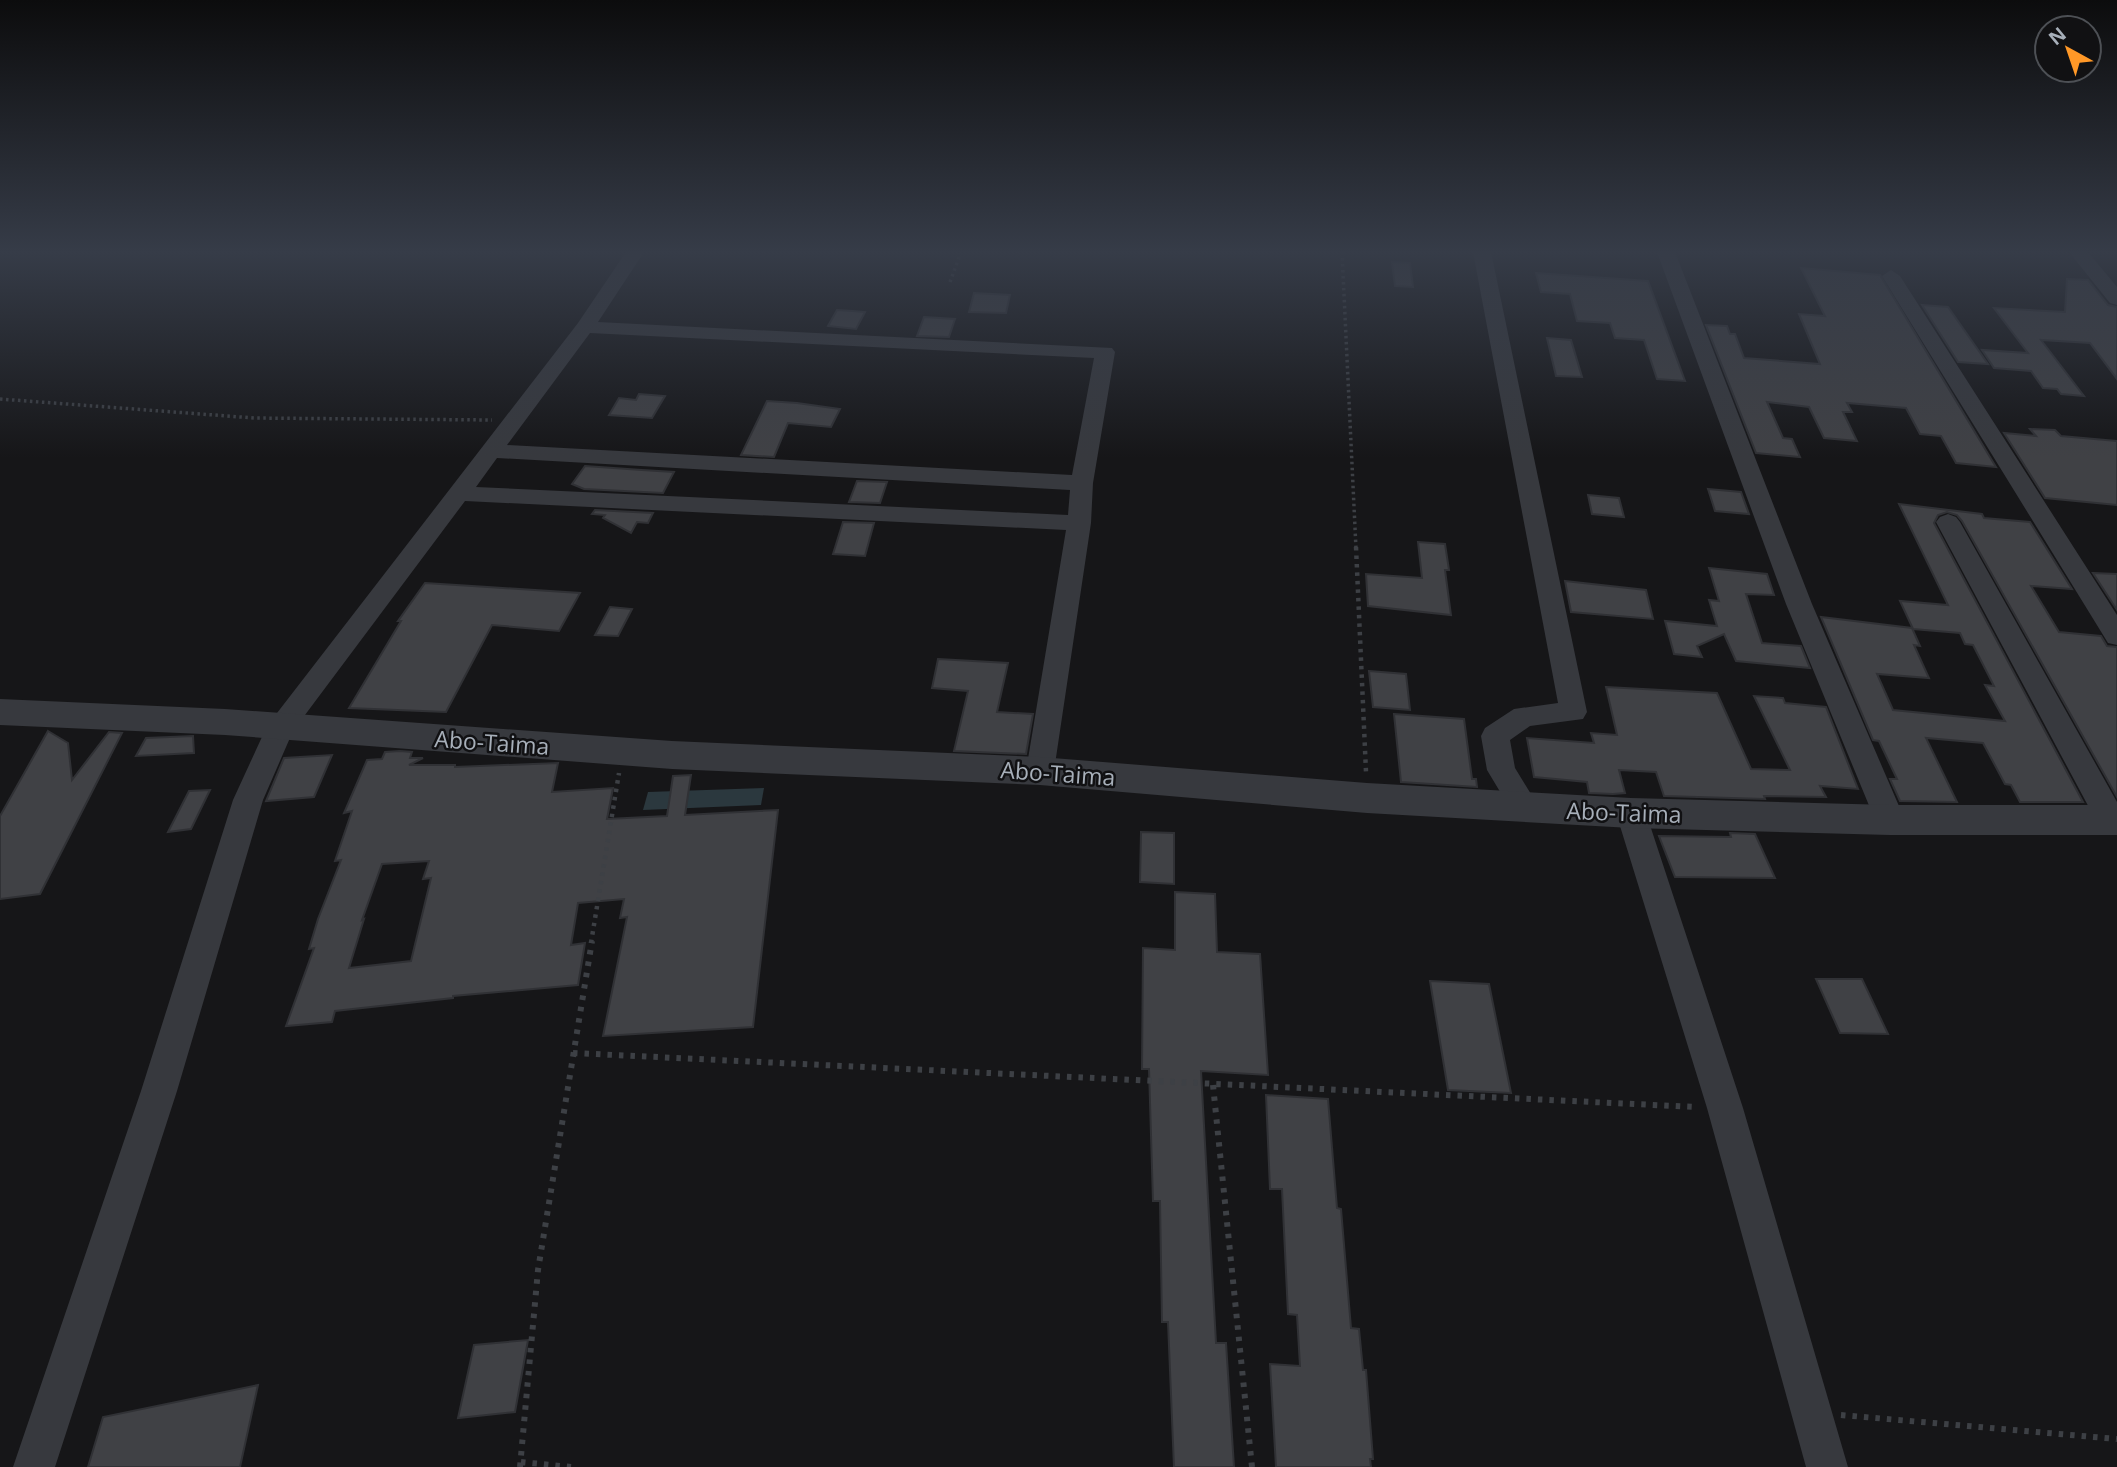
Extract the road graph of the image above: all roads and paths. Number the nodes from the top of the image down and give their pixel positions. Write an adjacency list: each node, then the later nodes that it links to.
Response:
1 (589, 320): 6 (street)
2 (1345, 320): 19 (path)
3 (1496, 320): 20 (street)
4 (1693, 320): 23 (street)
5 (1919, 320): 14 (street)
6 (585, 327): 8 (street); 10 (street)
7 (0, 399): 8 (path)
8 (514, 420): 9 (street)
9 (489, 451): 10 (street); 11 (street)
10 (1082, 483): 13 (street)
11 (459, 493): 13 (street); 16 (street)
12 (1948, 522): 22 (street)
13 (1079, 523): 18 (street)
14 (2117, 636)
15 (0, 712): 16 (street, Abo-Taima)
16 (281, 726): 17 (street, Abo-Taima); 30 (street)
17 (622, 752): 18 (street, Abo-Taima); 24 (path)
18 (1040, 771): 19 (street, Abo-Taima)
19 (1367, 799): 20 (street, Abo-Taima)
20 (1524, 807): 21 (street, Abo-Taima)
21 (1631, 813): 23 (street, Abo-Taima); 26 (street)
22 (2114, 819): 23 (street, Abo-Taima)
23 (1891, 820)
24 (573, 1053): 25 (path); 29 (path)
25 (1213, 1085): 26 (path); 32 (path)
26 (1725, 1108): 27 (street)
27 (1812, 1412): 28 (path); 33 (street)
28 (2117, 1439)
29 (520, 1464): 31 (path)
30 (34, 1467)
31 (571, 1467)
32 (1252, 1467)
33 (1827, 1467)

